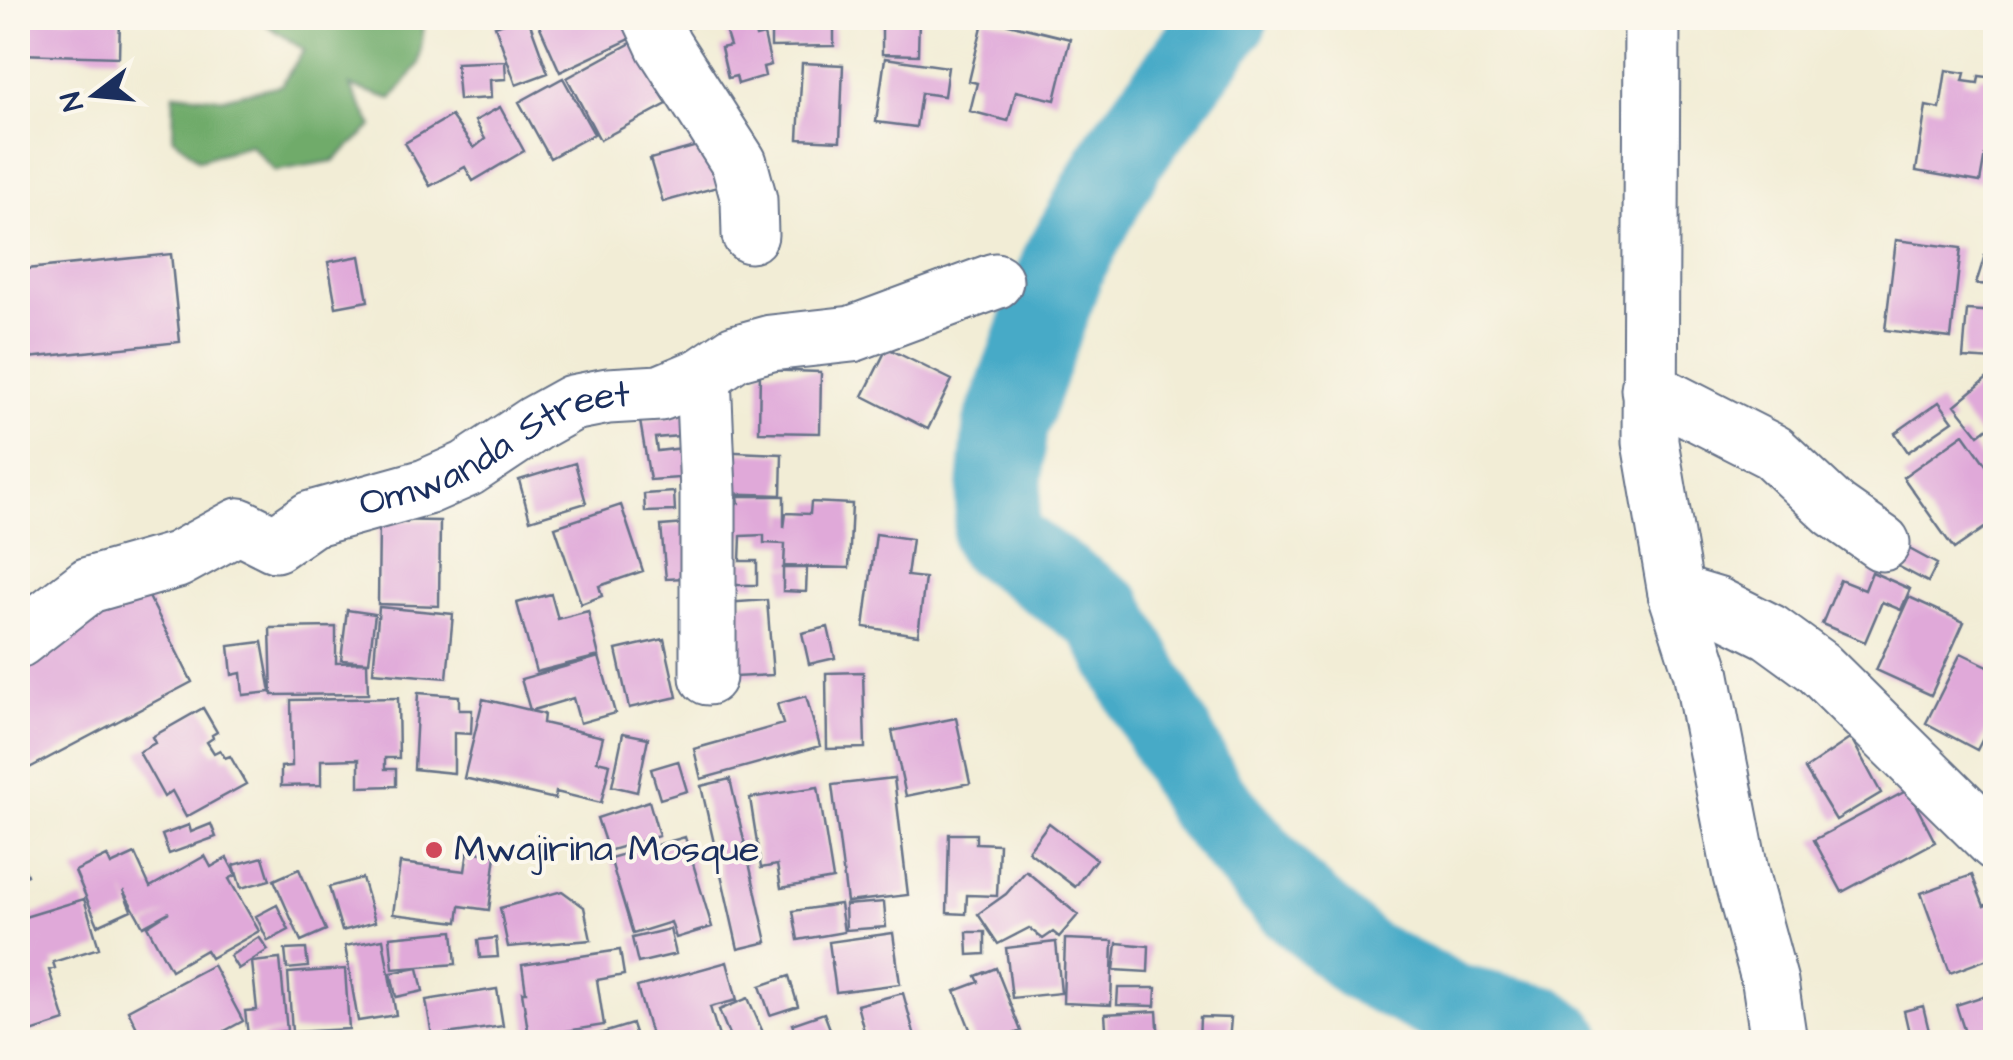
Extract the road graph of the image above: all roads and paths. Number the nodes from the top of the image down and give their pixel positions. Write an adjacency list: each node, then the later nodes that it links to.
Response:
1 (651, 18): 3 (street)
2 (1652, 18): 6 (street)
3 (750, 235)
4 (996, 281): 5 (street, Omwanda Street)
5 (703, 375): 9 (street, Omwanda Street); 10 (street)
6 (1648, 389): 7 (street); 8 (street)
7 (1882, 542)
8 (1676, 594): 11 (street); 12 (street)
9 (18, 640)
10 (708, 677)
11 (1996, 843)
12 (1779, 1042)

